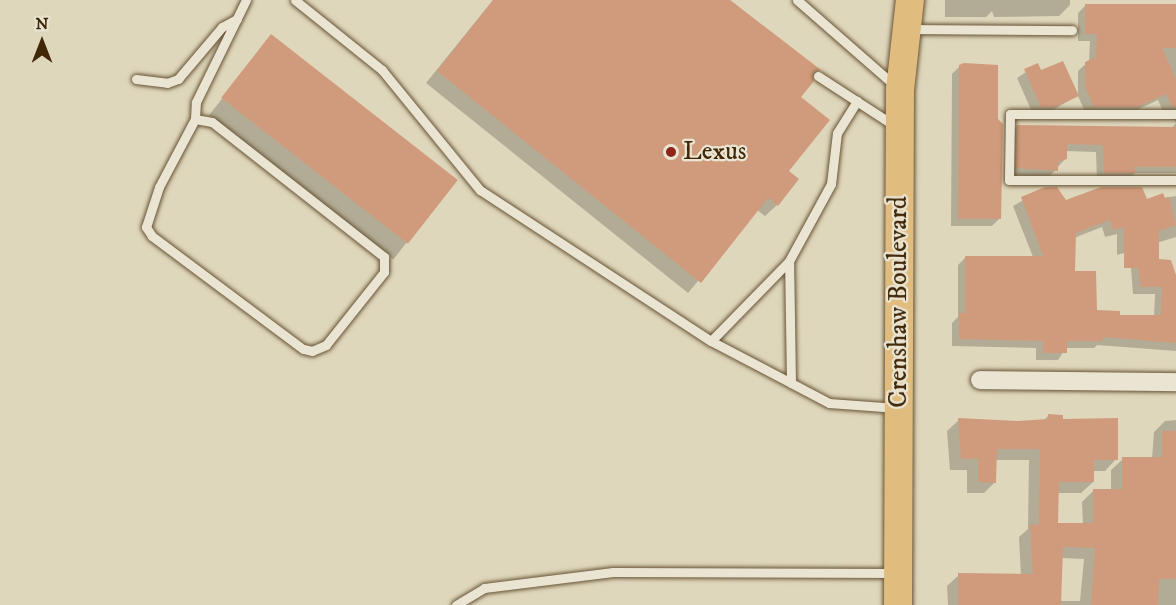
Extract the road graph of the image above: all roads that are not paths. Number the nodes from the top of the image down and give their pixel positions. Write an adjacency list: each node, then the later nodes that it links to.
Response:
1 (246, 0): 5 (lane)
2 (295, 0): 17 (lane)
3 (797, 0): 10 (lane)
4 (910, 0): 6 (main road, Crenshaw Boulevard)
5 (237, 19): 9 (lane); 13 (lane)
6 (907, 29): 7 (lane); 10 (main road, Crenshaw Boulevard)
7 (1072, 30)
8 (818, 76): 11 (lane)
9 (136, 79)
10 (900, 90): 14 (main road, Crenshaw Boulevard)
11 (857, 101): 14 (lane); 16 (lane)
12 (1176, 114): 15 (lane)
13 (195, 119): 13 (lane)
14 (900, 129): 21 (main road, Crenshaw Boulevard)
15 (1176, 180)
16 (789, 261): 17 (lane); 20 (lane)
17 (711, 341): 20 (lane)
18 (980, 380): 19 (street)
19 (1176, 382)
20 (791, 383): 21 (lane)
21 (899, 408): 22 (main road, Crenshaw Boulevard)
22 (898, 573): 23 (lane); 24 (main road, Crenshaw Boulevard)
23 (456, 605)
24 (898, 605)

